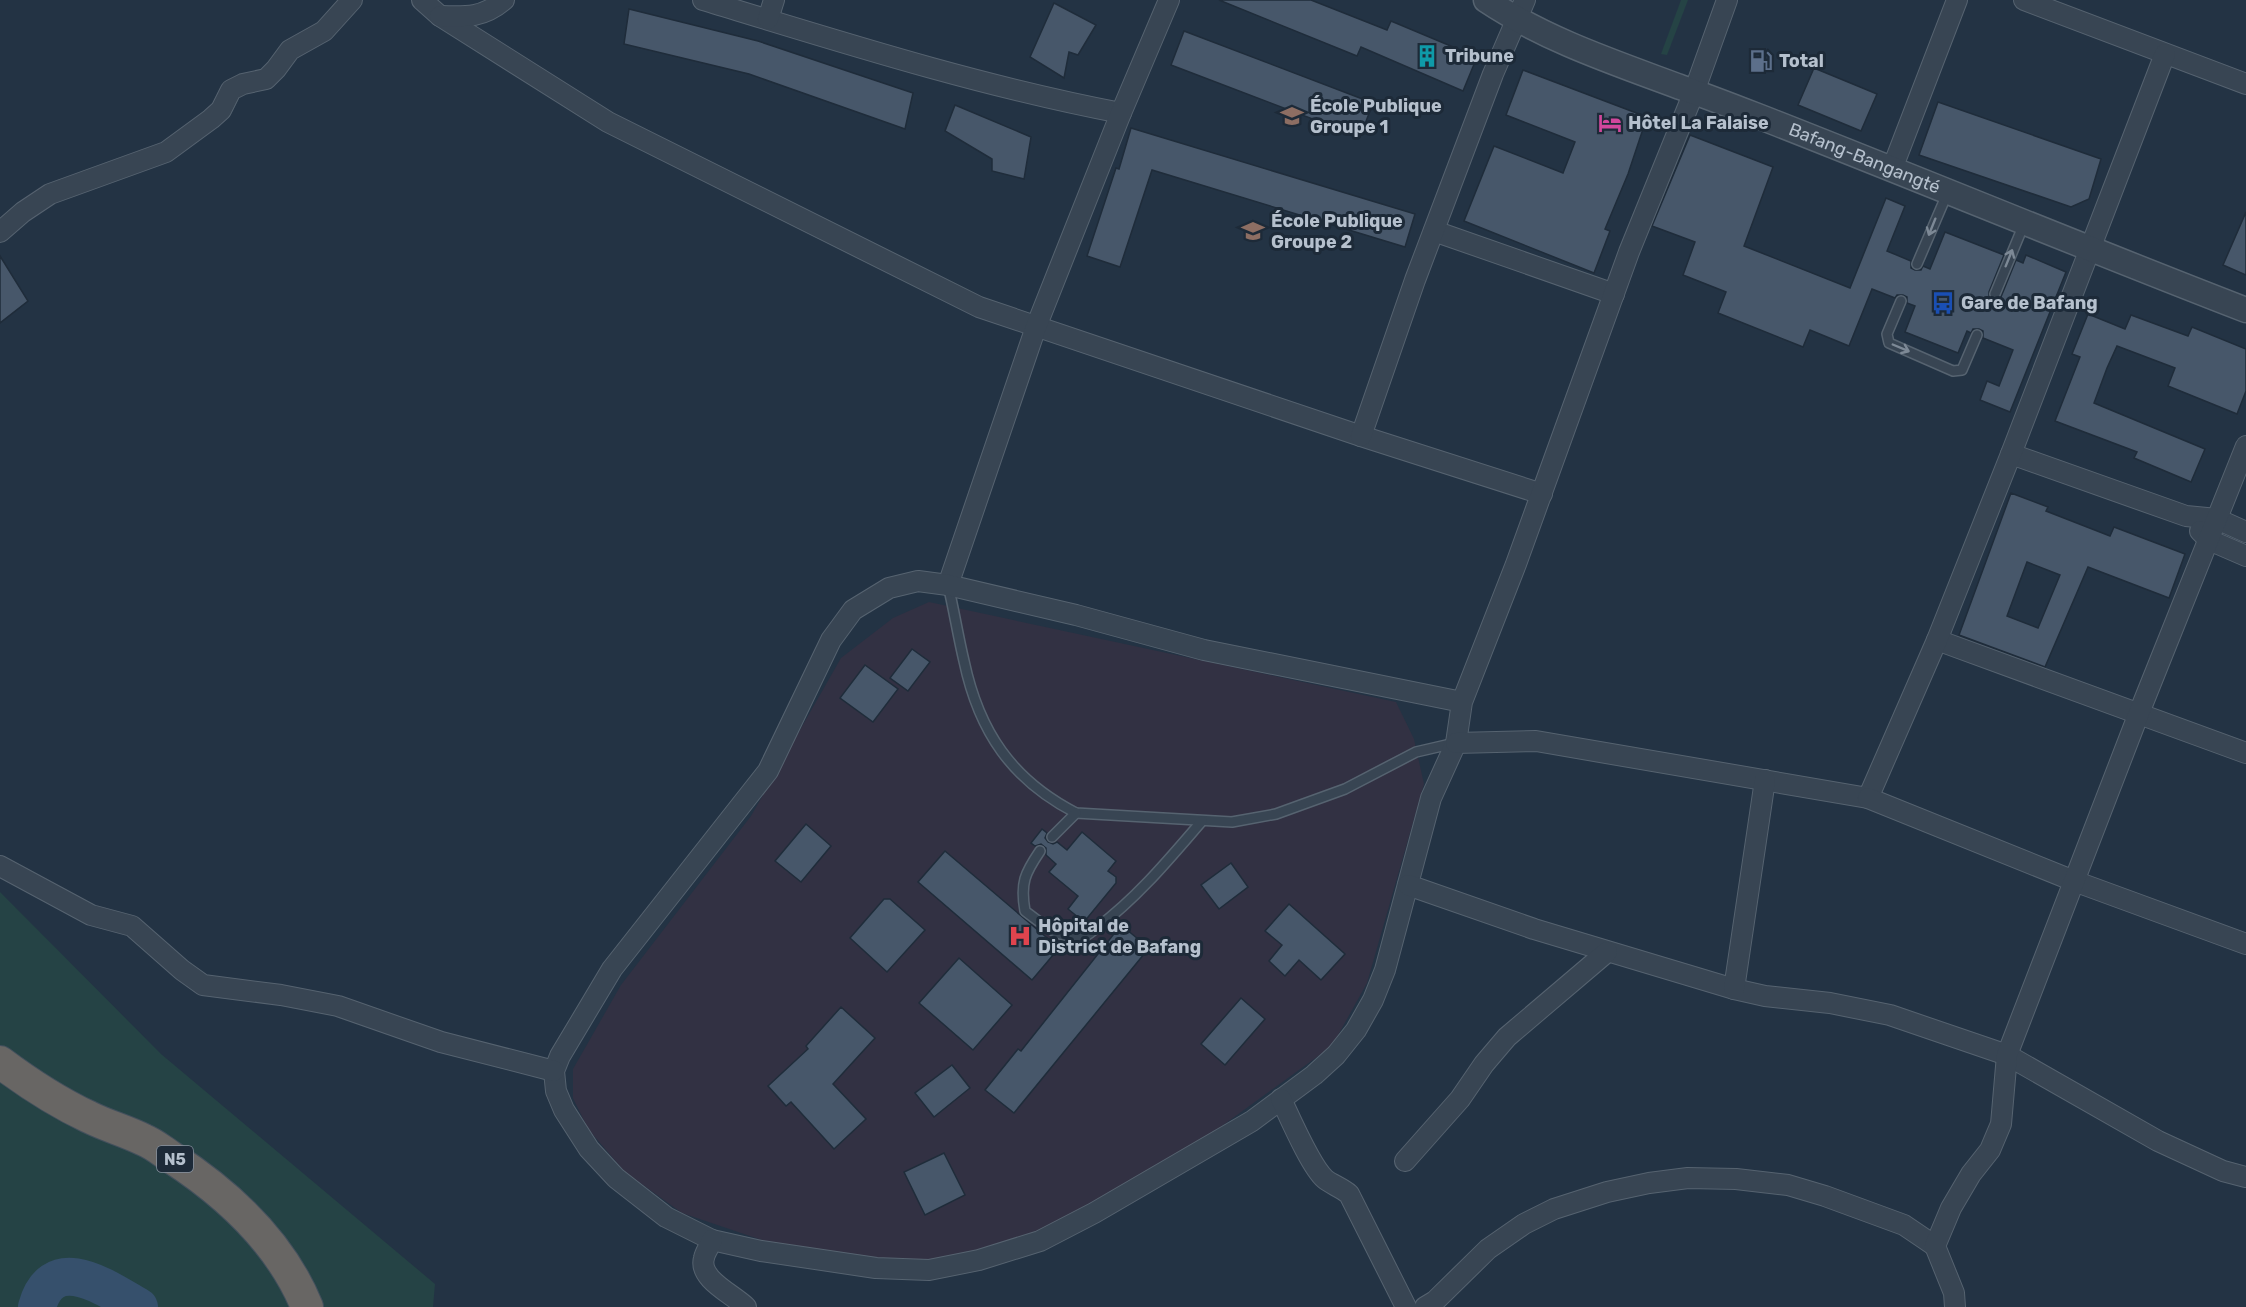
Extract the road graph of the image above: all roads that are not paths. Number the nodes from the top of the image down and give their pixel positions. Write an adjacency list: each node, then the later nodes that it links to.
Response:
1 (352, 0): 22 (street)
2 (422, 0): 12 (street)
3 (504, 0): 12 (street)
4 (703, 0): 13 (street)
5 (774, 0): 13 (street)
6 (1170, 0): 17 (street)
7 (1486, 0): 11 (street, Bafang-Bangangté)
8 (1727, 0): 16 (street)
9 (1957, 0): 18 (street)
10 (2024, 0): 14 (street)
11 (1520, 10): 16 (street, Bafang-Bangangté); 21 (street)
12 (440, 16): 29 (street)
13 (768, 19): 17 (street)
14 (2166, 54): 15 (street); 23 (street)
15 (2246, 84)
16 (1694, 92): 18 (street, Bafang-Bangangté); 25 (street)
17 (1121, 113): 29 (street)
18 (1892, 169): 19 (street, Bafang-Bangangté)
19 (1948, 192): 20 (street, Bafang-Bangangté); 24 (lane, one-way to 24)
20 (2025, 223): 23 (street, Bafang-Bangangté); 26 (lane, one-way to 20)
21 (1434, 231): 25 (street); 31 (street)
22 (0, 232)
23 (2090, 250): 28 (street, Bafang-Bangangté); 33 (street)
24 (1917, 264)
25 (1614, 294): 34 (street)
26 (1995, 294)
27 (1901, 301): 30 (lane, one-way to 30)
28 (2246, 310)
29 (1036, 327): 31 (street); 40 (street)
30 (1977, 335)
31 (1361, 436): 34 (street)
32 (2246, 446): 36 (street)
33 (2011, 454): 35 (street); 41 (street)
34 (1542, 494): 42 (street)
35 (2186, 516): 36 (street); 38 (street)
36 (2217, 519): 37 (street); 38 (street)
37 (2246, 532)
38 (2209, 540): 39 (street); 43 (street)
39 (2246, 556)
40 (948, 585): 42 (street); 48 (lane); 60 (street)
41 (1937, 640): 43 (street); 47 (street)
42 (1462, 702): 44 (street)
43 (2139, 713): 45 (street); 53 (street)
44 (1456, 743): 46 (street); 49 (lane); 54 (street)
45 (2246, 753)
46 (1765, 780): 47 (street); 57 (street)
47 (1868, 798): 53 (street)
48 (1076, 813): 49 (lane); 50 (lane)
49 (1202, 821): 51 (lane)
50 (1052, 837)
51 (1040, 851)
52 (0, 866): 60 (street)
53 (2074, 880): 55 (street); 58 (street)
54 (1408, 885): 56 (street); 61 (street)
55 (2246, 944)
56 (1607, 952): 57 (street); 62 (street)
57 (1734, 989): 58 (street)
58 (2007, 1055): 63 (street); 65 (street)
59 (0, 1062): 66 (highway, N5)
60 (555, 1071): 64 (street)
61 (1281, 1099): 64 (street); 68 (street)
62 (1405, 1161)
63 (2246, 1178)
64 (712, 1240): 67 (street)
65 (1935, 1246): 69 (street); 70 (street)
66 (307, 1307)
67 (746, 1307)
68 (1406, 1307)
69 (1425, 1307)
70 (1955, 1307)

